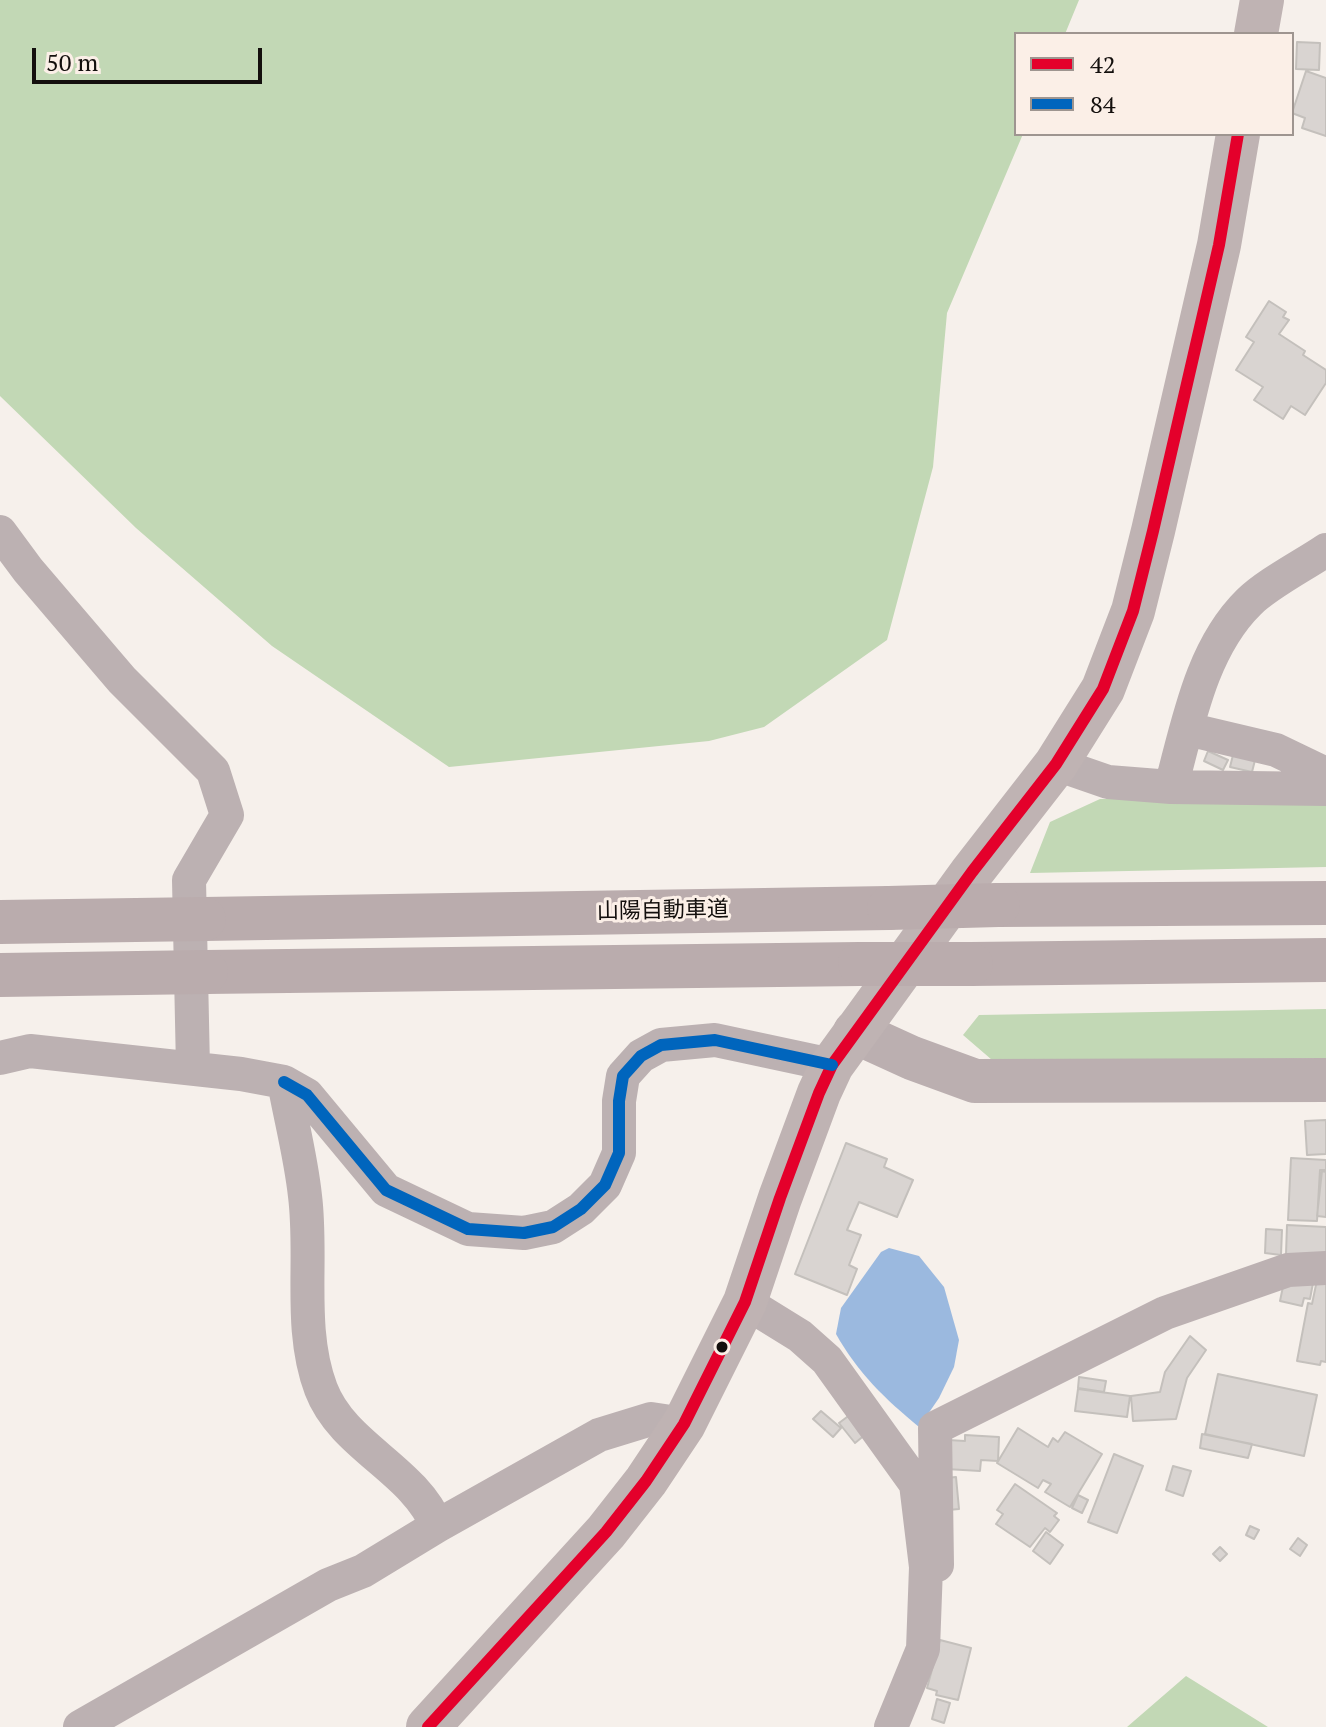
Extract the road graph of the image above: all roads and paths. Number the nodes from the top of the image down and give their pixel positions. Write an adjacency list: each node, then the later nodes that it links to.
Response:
1 (1262, 0): 2 (main road)
2 (1256, 32)
3 (1238, 136): 7 (main road)
4 (0, 532): 19 (street)
5 (1326, 550): 6 (street)
6 (1187, 729): 8 (street); 9 (street)
7 (1056, 764): 9 (street); 17 (main road)
8 (1326, 774)
9 (1171, 787): 10 (street)
10 (1326, 789)
11 (1326, 903): 12 (highway, 山陽自動車道, bridge)
12 (0, 922)
13 (1326, 960): 14 (highway, bridge)
14 (115, 973): 15 (highway, bridge); 16 (highway, bridge)
15 (0, 975)
16 (0, 985)
17 (844, 1048): 20 (street); 21 (street); 23 (main road)
18 (10, 1050): 19 (street)
19 (193, 1068): 21 (street)
20 (1326, 1080)
21 (284, 1082): 25 (street)
22 (1326, 1268): 26 (street)
23 (745, 1302): 24 (main road); 26 (street)
24 (684, 1424): 25 (street); 27 (main road)
25 (437, 1526): 28 (street)
26 (926, 1567): 29 (street)
27 (446, 1721)
28 (80, 1727)
29 (891, 1727)

